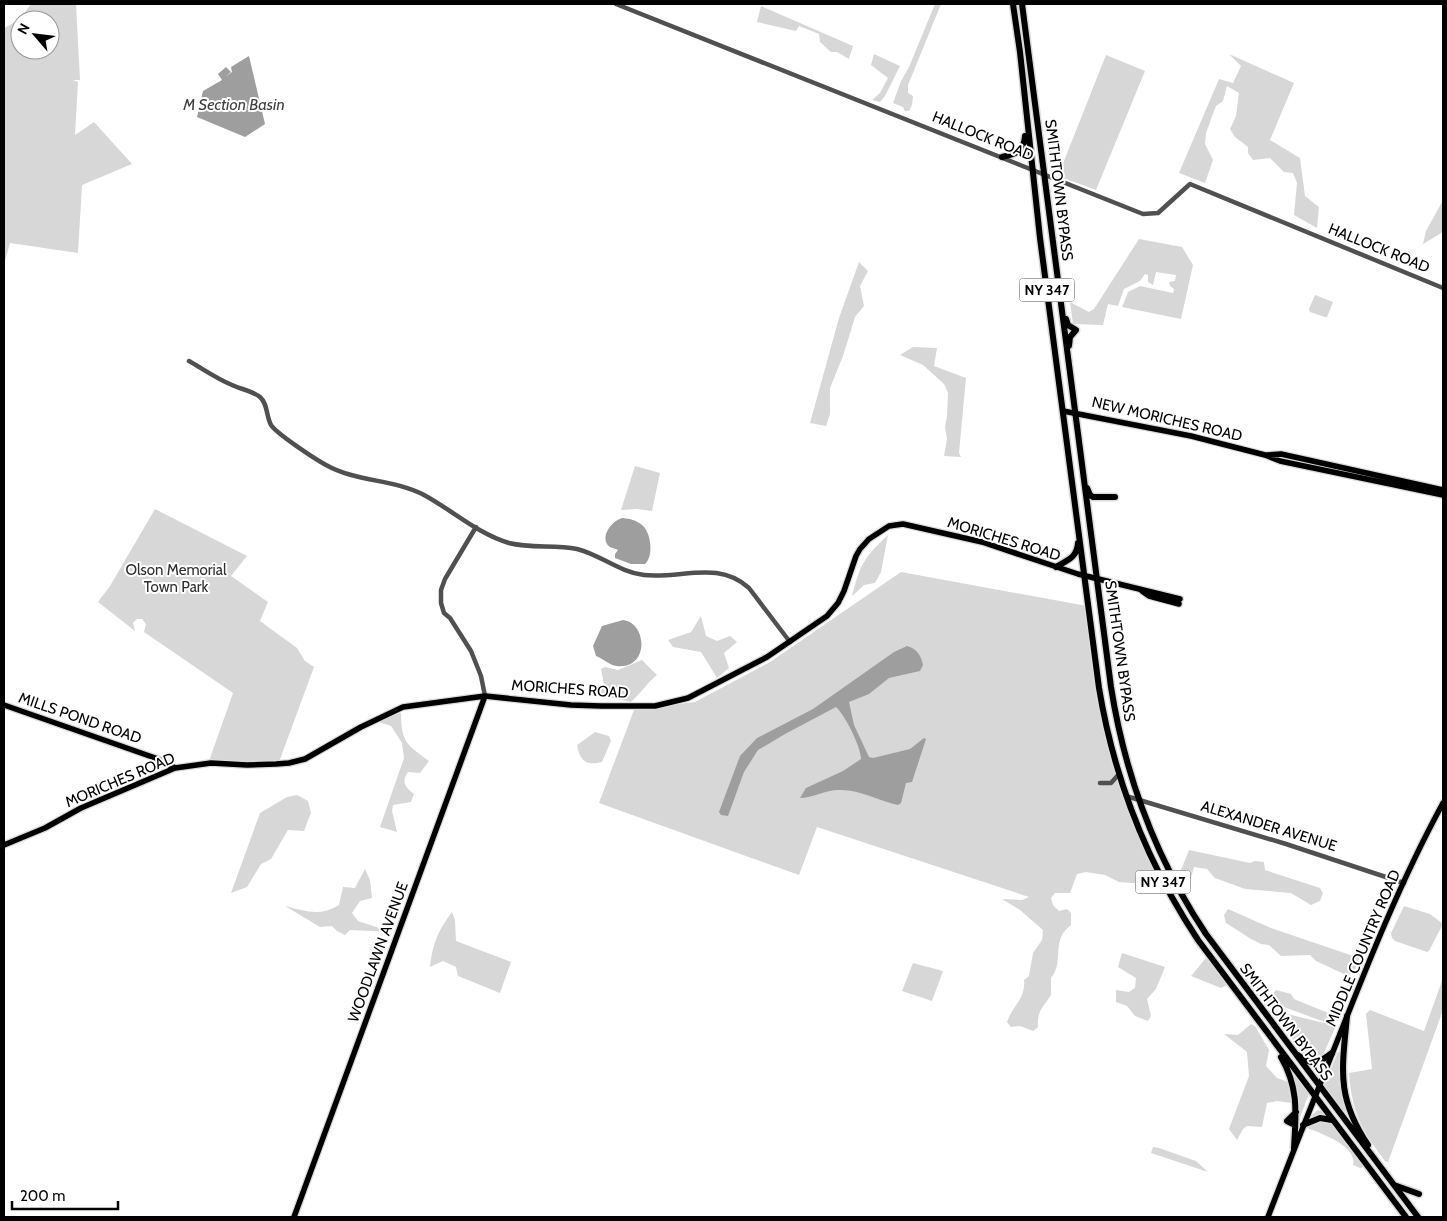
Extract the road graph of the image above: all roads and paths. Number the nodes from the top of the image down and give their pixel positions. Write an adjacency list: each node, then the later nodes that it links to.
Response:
1 (616, 4): 5 (street, HALLOCK ROAD)
2 (1013, 4): 4 (highway, SMITHTOWN BYPASS / NY 347)
3 (1024, 4): 7 (highway, SMITHTOWN BYPASS / NY 347)
4 (1027, 125): 5 (highway); 6 (highway, SMITHTOWN BYPASS / NY 347)
5 (1002, 157): 6 (street, HALLOCK ROAD)
6 (1032, 169): 7 (street, HALLOCK ROAD); 12 (highway, SMITHTOWN BYPASS / NY 347)
7 (1044, 174): 8 (street, HALLOCK ROAD); 9 (highway, SMITHTOWN BYPASS / NY 347)
8 (1443, 288)
9 (1061, 305): 10 (highway, SMITHTOWN BYPASS / NY 347); 10 (highway)
10 (1068, 357): 13 (highway, SMITHTOWN BYPASS / NY 347)
11 (189, 361): 19 (street)
12 (1063, 411): 13 (main road, NEW MORICHES ROAD); 20 (highway, SMITHTOWN BYPASS / NY 347)
13 (1075, 412): 14 (main road, NEW MORICHES ROAD); 15 (highway, SMITHTOWN BYPASS / NY 347)
14 (1265, 455): 16 (main road, NEW MORICHES ROAD); 17 (main road, NEW MORICHES ROAD)
15 (1084, 483): 18 (highway, SMITHTOWN BYPASS / NY 347); 18 (highway)
16 (1443, 490)
17 (1443, 495)
18 (1088, 514): 23 (highway, SMITHTOWN BYPASS / NY 347)
19 (476, 527): 25 (street); 26 (street)
20 (1078, 530): 21 (highway); 22 (highway, SMITHTOWN BYPASS / NY 347)
21 (1056, 567): 22 (main road, MORICHES ROAD); 25 (main road, MORICHES ROAD)
22 (1084, 576): 23 (main road, MORICHES ROAD); 29 (highway, SMITHTOWN BYPASS / NY 347)
23 (1097, 579): 24 (main road, MORICHES ROAD); 32 (highway, SMITHTOWN BYPASS / NY 347)
24 (1180, 601)
25 (790, 642): 26 (main road, MORICHES ROAD)
26 (485, 696): 28 (main road, MORICHES ROAD); 48 (main road, WOODLAWN AVENUE)
27 (4, 705): 28 (main road, MILLS POND ROAD)
28 (175, 768): 34 (main road, MORICHES ROAD)
29 (1118, 774): 30 (street); 31 (highway, SMITHTOWN BYPASS / NY 347)
30 (1100, 783)
31 (1126, 796): 32 (street, ALEXANDER AVENUE); 37 (highway, SMITHTOWN BYPASS / NY 347)
32 (1138, 799): 35 (street, ALEXANDER AVENUE); 38 (highway, SMITHTOWN BYPASS / NY 347)
33 (1443, 802): 35 (main road, MIDDLE COUNTRY ROAD)
34 (4, 845)
35 (1404, 882): 36 (main road, MIDDLE COUNTRY ROAD)
36 (1347, 1016): 39 (main road, MIDDLE COUNTRY ROAD); 45 (highway)
37 (1268, 1034): 41 (highway, SMITHTOWN BYPASS / NY 347); 43 (highway)
38 (1291, 1049): 39 (highway); 40 (highway, SMITHTOWN BYPASS / NY 347)
39 (1332, 1053): 40 (main road, MIDDLE COUNTRY ROAD)
40 (1319, 1086): 41 (main road, MIDDLE COUNTRY ROAD); 45 (highway, SMITHTOWN BYPASS / NY 347)
41 (1315, 1096): 42 (highway, SMITHTOWN BYPASS / NY 347); 43 (main road, MIDDLE COUNTRY ROAD)
42 (1332, 1120): 43 (highway); 50 (highway, SMITHTOWN BYPASS / NY 347)
43 (1299, 1125): 44 (highway)
44 (1294, 1148): 49 (main road)
45 (1380, 1166): 46 (highway, SMITHTOWN BYPASS / NY 347)
46 (1393, 1184): 47 (highway, SMITHTOWN BYPASS / NY 347); 47 (highway)
47 (1410, 1206): 51 (highway, SMITHTOWN BYPASS / NY 347)
48 (294, 1217)
49 (1268, 1217)
50 (1406, 1217)
51 (1418, 1217)

